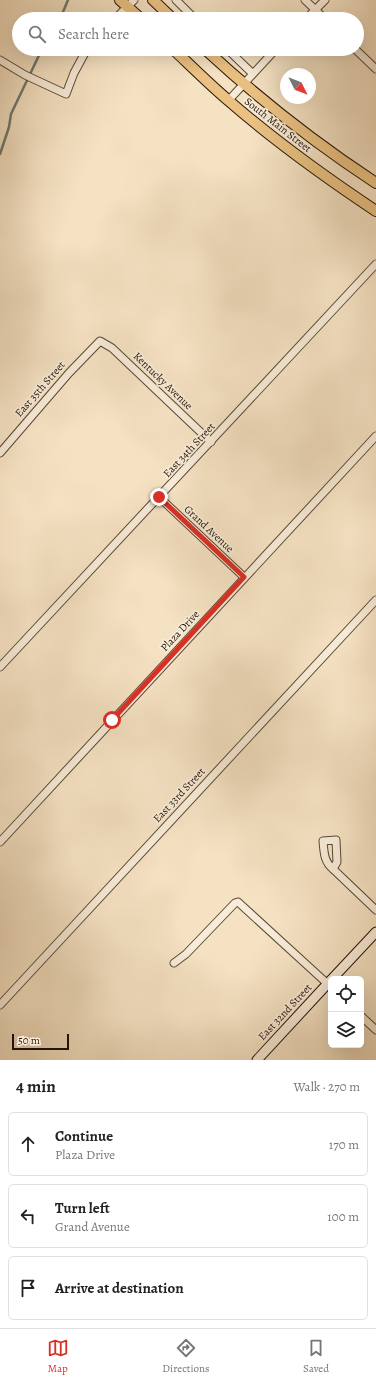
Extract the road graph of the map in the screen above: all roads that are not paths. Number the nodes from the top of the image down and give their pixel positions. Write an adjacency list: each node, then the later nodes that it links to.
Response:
1 (153, 0): 9 (main road)
2 (176, 0): 10 (street)
3 (305, 0): 6 (street)
4 (325, 0): 6 (street)
5 (127, 2): 7 (street); 8 (main road)
6 (315, 10)
7 (120, 12)
8 (135, 12)
9 (166, 12)
10 (188, 12)
11 (82, 56): 17 (street)
12 (180, 56): 21 (main road, South Main Street)
13 (213, 56): 20 (main road, South Main Street)
14 (234, 56): 19 (street)
15 (269, 56): 19 (street)
16 (362, 56): 18 (street)
17 (0, 60)
18 (376, 69)
19 (252, 73): 20 (street)
20 (243, 84): 21 (street); 22 (main road, South Main Street)
21 (228, 101): 23 (main road, South Main Street)
22 (376, 183)
23 (376, 211)
24 (376, 264): 27 (street, East 34th Street)
25 (98, 341): 27 (street, Kentucky Avenue); 28 (street, East 35th Street)
26 (376, 436): 30 (street, Plaza Drive)
27 (211, 442): 29 (street, East 34th Street)
28 (0, 452)
29 (159, 497): 30 (street, Grand Avenue); 32 (street, East 34th Street)
30 (244, 577): 33 (street, Plaza Drive)
31 (376, 600): 41 (street, East 33rd Street)
32 (0, 667)
33 (0, 842)
34 (333, 870): 35 (street)
35 (376, 910)
36 (376, 932): 38 (main road, East 32nd Street)
37 (174, 963): 39 (street)
38 (336, 976)
39 (328, 980)
40 (328, 984): 44 (main road, East 32nd Street)
41 (0, 1005)
42 (364, 1019): 43 (street)
43 (376, 1030)
44 (257, 1060)

